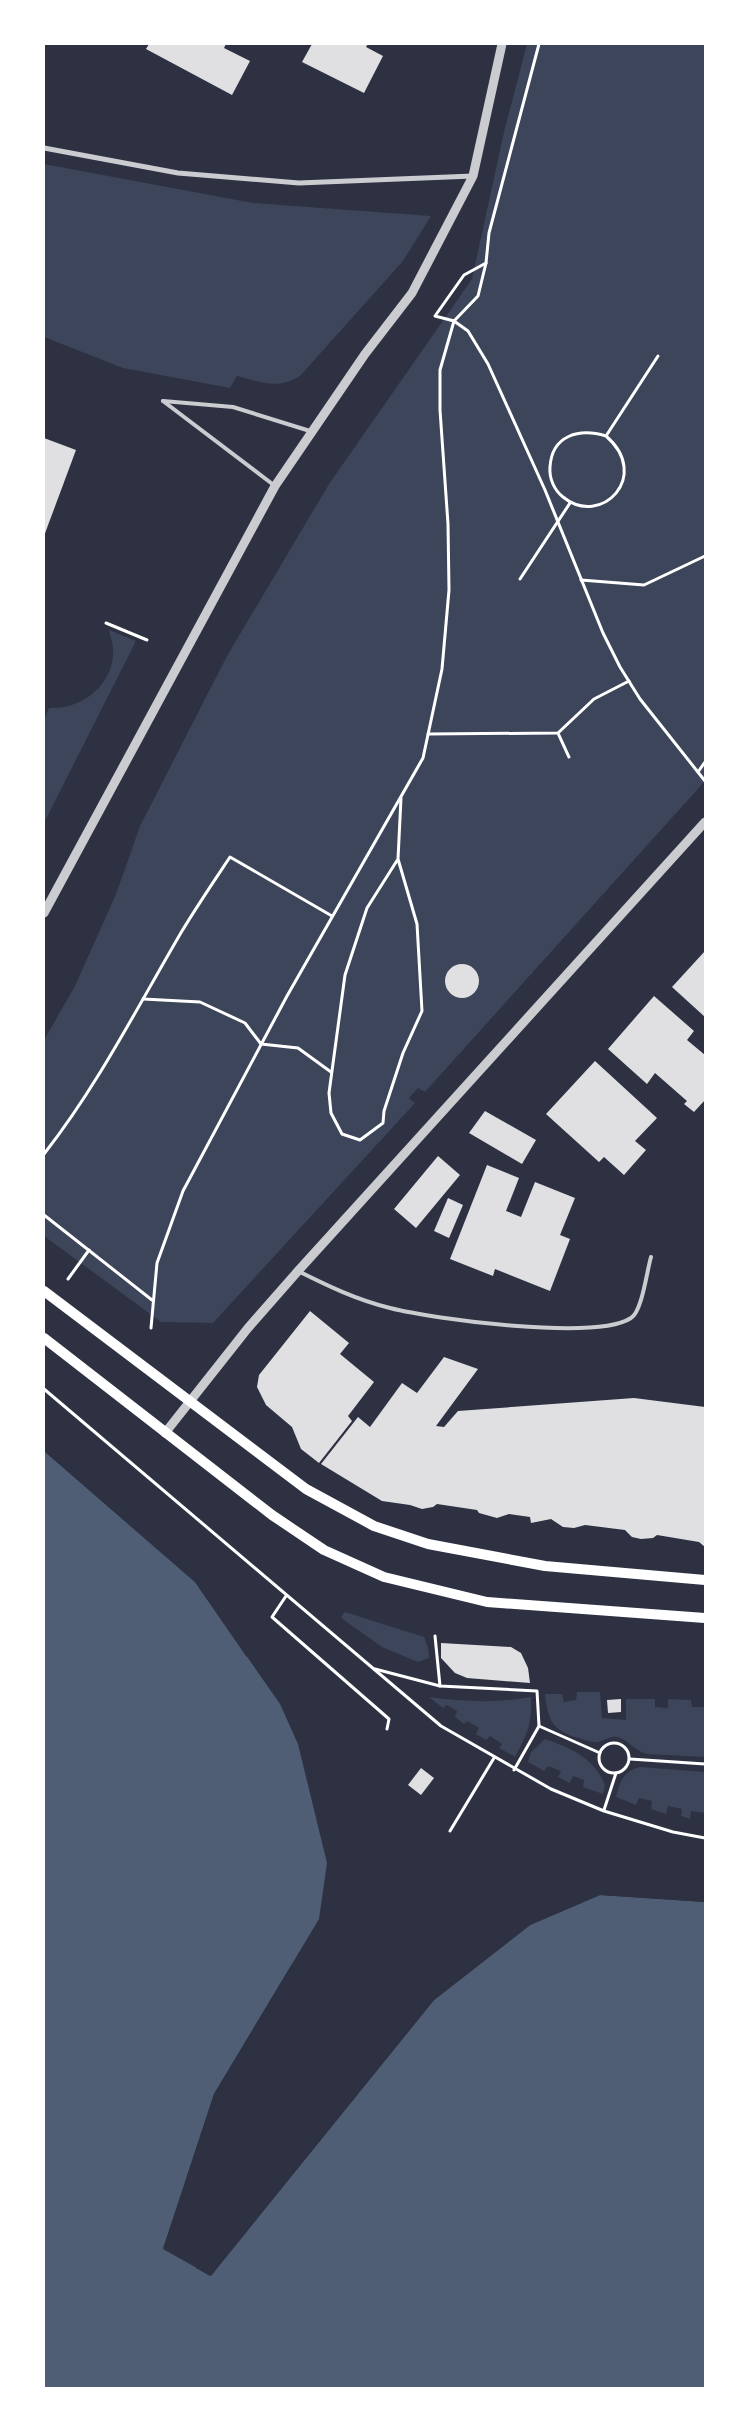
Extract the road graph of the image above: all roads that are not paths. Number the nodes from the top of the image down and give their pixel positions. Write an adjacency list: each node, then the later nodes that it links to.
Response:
1 (502, 44): 3 (street)
2 (44, 148): 3 (street)
3 (474, 176): 4 (street)
4 (310, 431): 5 (street); 5 (lane)
5 (275, 486): 7 (street)
6 (705, 822): 9 (street)
7 (44, 913)
8 (650, 1257): 9 (lane)
9 (298, 1271): 12 (street)
10 (44, 1291): 12 (main road)
11 (44, 1338): 13 (main road)
12 (190, 1403): 13 (street); 14 (main road)
13 (165, 1433): 15 (main road)
14 (705, 1580)
15 (705, 1618)

